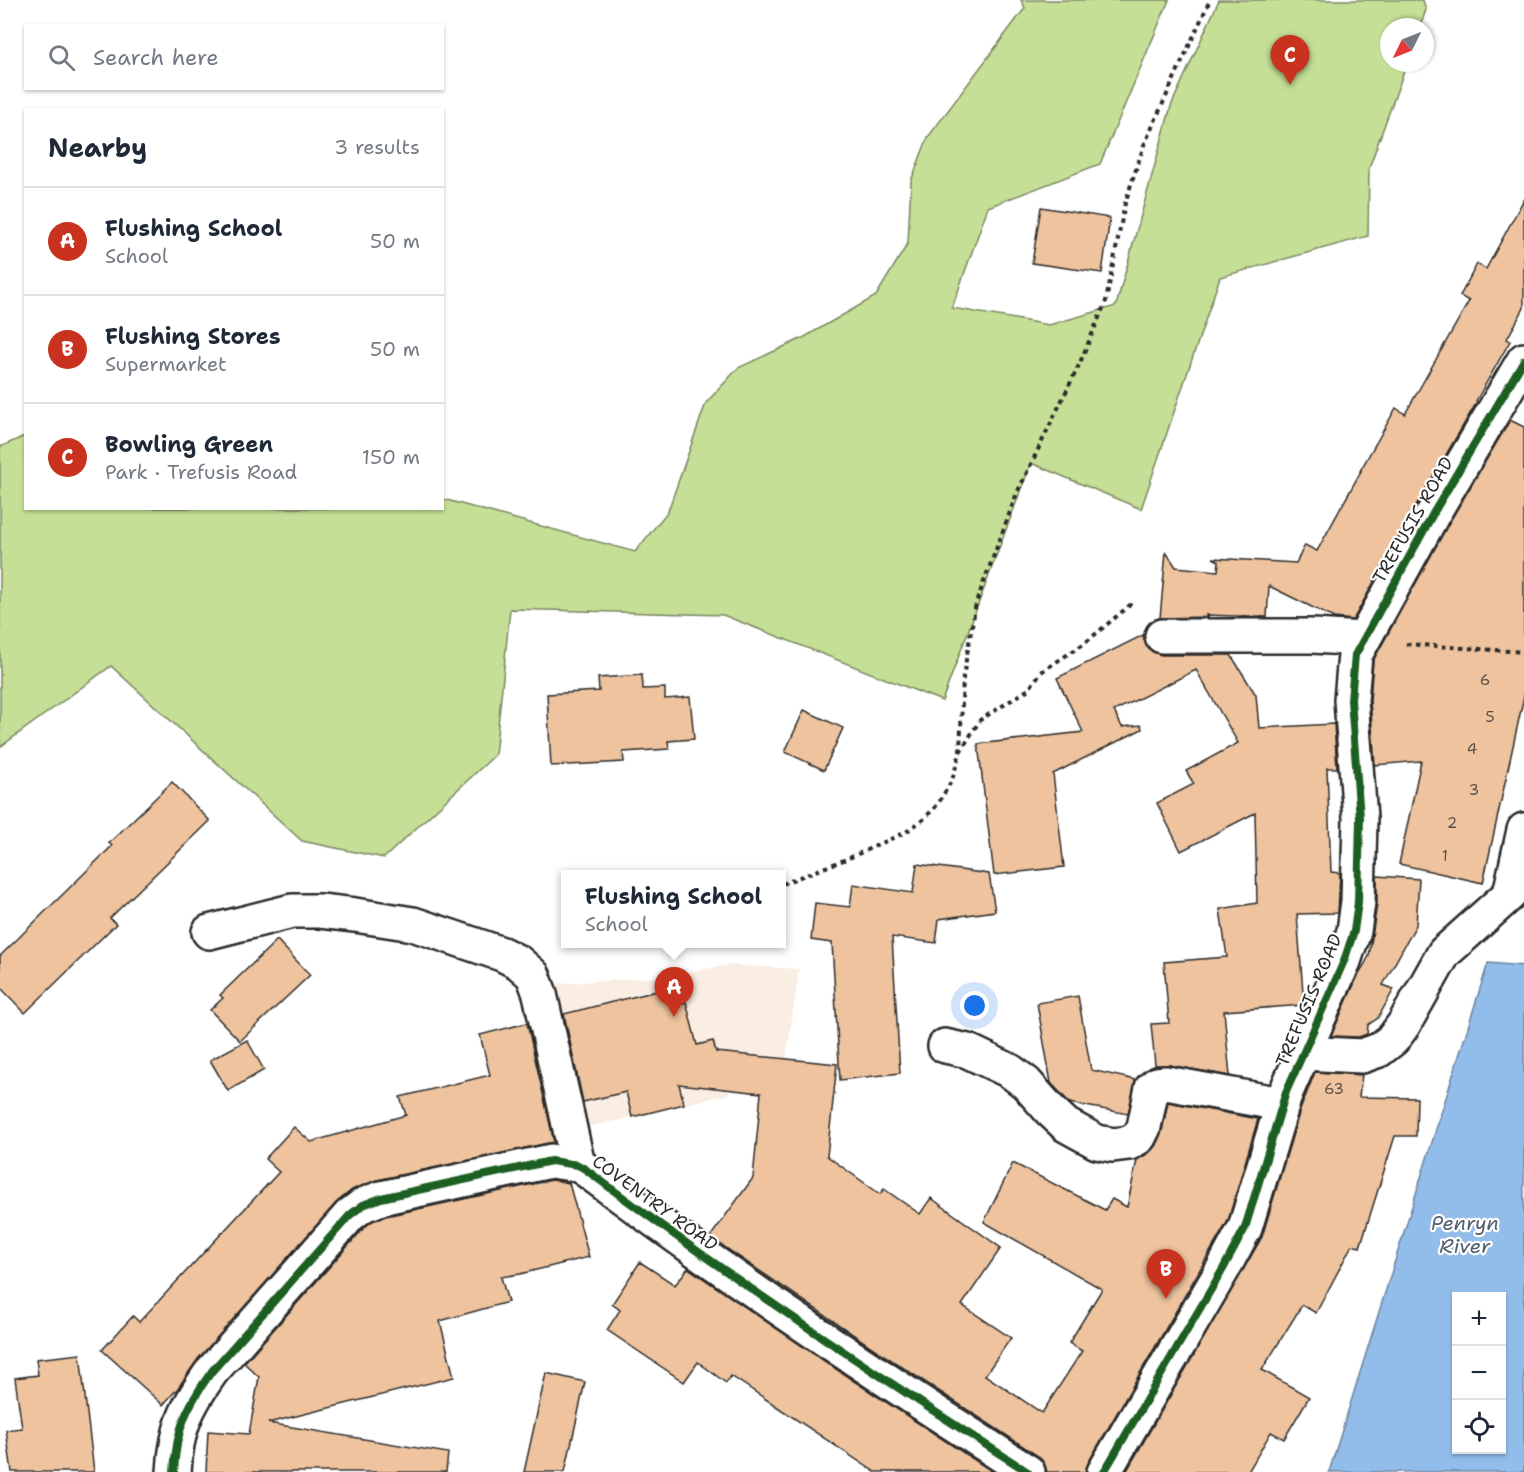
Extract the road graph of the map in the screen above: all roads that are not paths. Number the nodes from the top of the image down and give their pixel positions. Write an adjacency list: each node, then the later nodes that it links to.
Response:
1 (1524, 360): 3 (street, TREFUSIS ROAD)
2 (1162, 636): 3 (street)
3 (1363, 639): 7 (street, TREFUSIS ROAD)
4 (1524, 830): 7 (street)
5 (209, 932): 9 (street)
6 (945, 1046): 8 (street)
7 (1302, 1053): 8 (street, TREFUSIS ROAD)
8 (1281, 1104): 12 (street, TREFUSIS ROAD)
9 (578, 1165): 10 (street, COVENTRY ROAD); 11 (street, COVENTRY ROAD)
10 (174, 1472)
11 (1028, 1472)
12 (1104, 1472)

